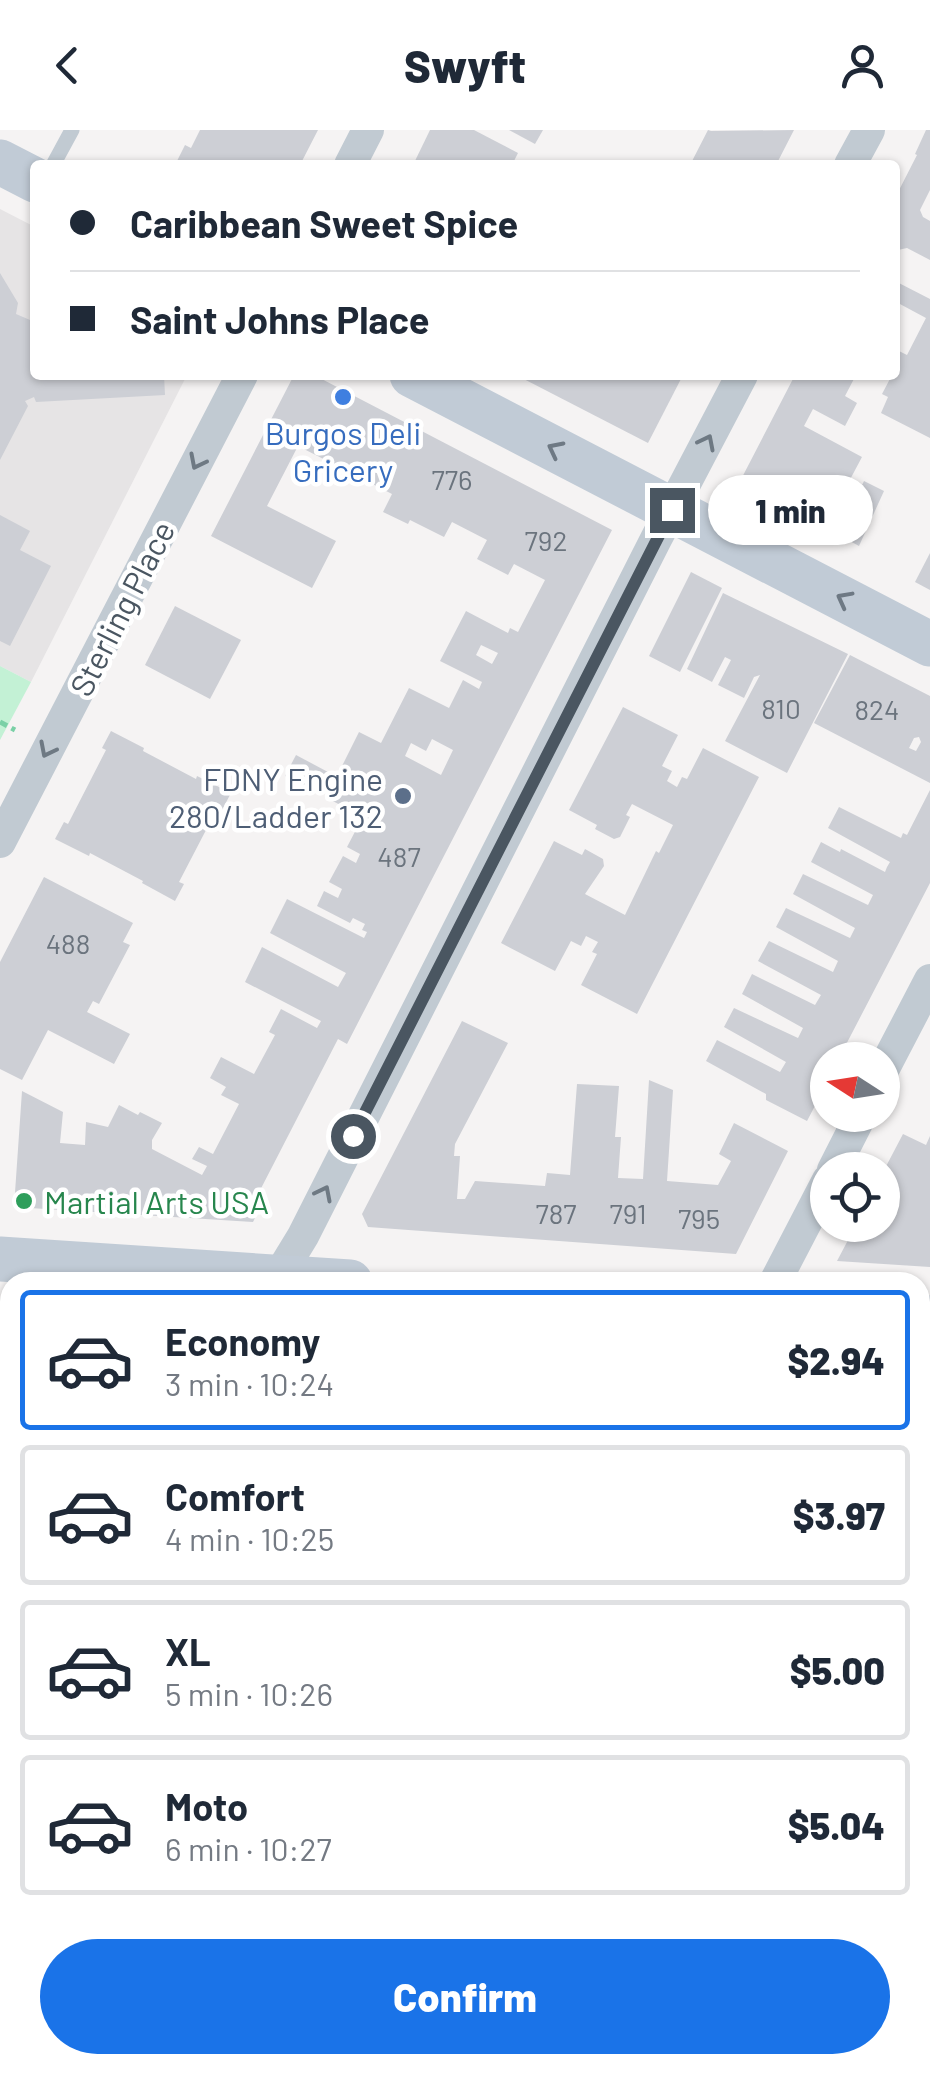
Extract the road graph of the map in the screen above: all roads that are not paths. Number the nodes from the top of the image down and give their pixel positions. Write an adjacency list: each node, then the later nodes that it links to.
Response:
1 (72, 130): 4 (lane)
2 (368, 130): 5 (street)
3 (868, 130): 6 (street)
4 (56, 160)
5 (353, 160)
6 (853, 160)
7 (0, 162): 8 (street)
8 (30, 177)
9 (239, 380): 14 (street, Sterling Place, one-way to 14)
10 (422, 380): 12 (street, one-way to 10)
11 (739, 380): 12 (street, one-way to 11)
12 (672, 510): 13 (street, one-way to 12); 20 (street, one-way to 12)
13 (930, 644)
14 (0, 842)
15 (930, 980): 16 (street)
16 (898, 1042)
17 (810, 1215): 21 (street)
18 (0, 1260): 19 (street)
19 (166, 1272)
20 (281, 1272)
21 (780, 1272)

